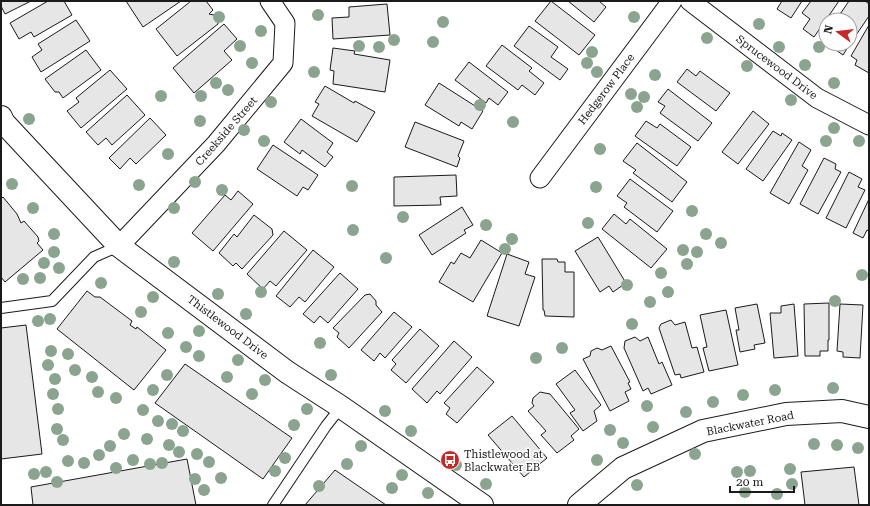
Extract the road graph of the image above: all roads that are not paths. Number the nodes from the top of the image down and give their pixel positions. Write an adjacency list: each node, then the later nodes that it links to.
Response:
1 (270, 1): 7 (street, Creekside Street)
2 (672, 1): 6 (street, Hedgerow Place)
3 (690, 1): 5 (street, Sprucewood Drive)
4 (1, 117): 7 (street, Thistlewood Drive)
5 (869, 124)
6 (540, 178)
7 (119, 246): 8 (lane); 9 (street, Thistlewood Drive)
8 (1, 308)
9 (341, 407): 11 (lane); 12 (street, Thistlewood Drive)
10 (869, 417): 13 (street, Blackwater Road)
11 (273, 505)
12 (482, 505)
13 (579, 505)

